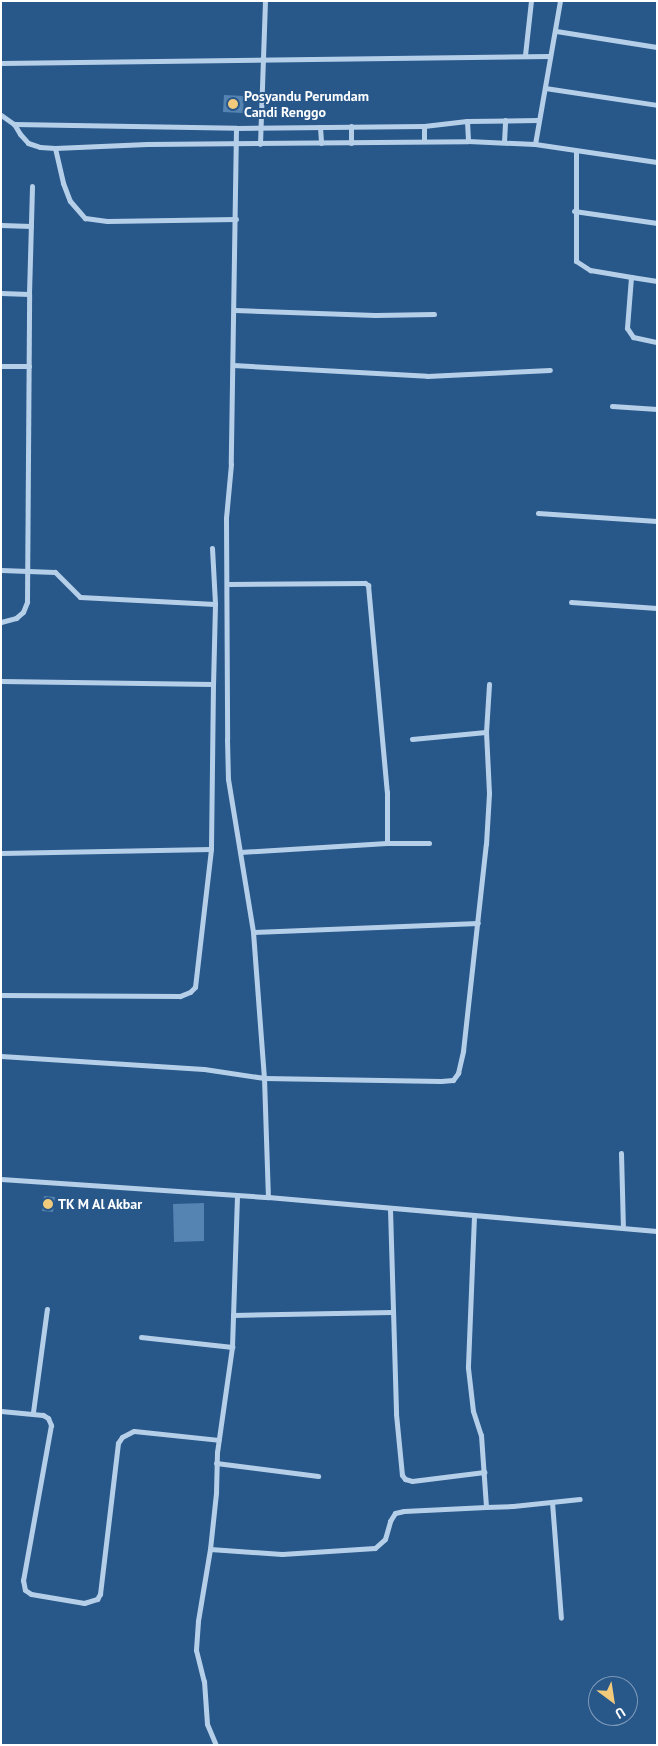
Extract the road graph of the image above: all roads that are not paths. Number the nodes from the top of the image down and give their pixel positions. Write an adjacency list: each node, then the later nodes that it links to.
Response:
1 (265, 1): 8 (street)
2 (531, 1): 6 (street)
3 (560, 1): 4 (street)
4 (556, 31): 5 (street); 7 (street)
5 (657, 47)
6 (525, 55): 7 (street); 8 (street)
7 (550, 56): 10 (street)
8 (263, 61): 9 (street); 19 (street)
9 (1, 63)
10 (545, 88): 11 (street); 14 (street)
11 (657, 105)
12 (1, 115): 16 (street)
13 (505, 120): 14 (street); 15 (street); 24 (street)
14 (538, 120): 29 (street)
15 (467, 121): 18 (street); 23 (street)
16 (14, 124): 21 (street); 30 (street)
17 (351, 126): 18 (street); 20 (street); 26 (street)
18 (424, 126): 22 (street)
19 (260, 127): 20 (street); 21 (street); 28 (street)
20 (320, 127): 25 (street)
21 (236, 128): 27 (street)
22 (424, 141): 23 (street); 26 (street)
23 (468, 141): 24 (street)
24 (504, 142): 29 (street)
25 (321, 143): 26 (street); 28 (street)
26 (351, 143)
27 (236, 144): 28 (street); 30 (street); 35 (street)
28 (260, 144)
29 (535, 144): 31 (street)
30 (55, 148): 35 (street)
31 (576, 152): 32 (street); 34 (street)
32 (657, 162)
33 (32, 186): 38 (street)
34 (574, 211): 36 (street); 39 (street)
35 (236, 219): 43 (street)
36 (657, 223)
37 (1, 225): 38 (street)
38 (31, 226): 42 (street)
39 (631, 277): 40 (street); 45 (street)
40 (657, 280)
41 (1, 293): 42 (street)
42 (29, 294): 48 (street)
43 (235, 310): 44 (street); 46 (street)
44 (434, 314)
45 (657, 342)
46 (233, 365): 49 (street); 57 (street)
47 (1, 366): 48 (street)
48 (29, 366): 56 (street)
49 (550, 370)
50 (612, 406): 51 (street)
51 (657, 409)
52 (538, 513): 53 (street)
53 (657, 521)
54 (212, 548): 59 (street)
55 (1, 570): 56 (street)
56 (29, 571): 59 (street); 61 (street)
57 (228, 584): 67 (street); 70 (street)
58 (571, 602): 60 (street)
59 (215, 604): 63 (street)
60 (657, 608)
61 (1, 622)
62 (1, 681): 63 (street)
63 (213, 684): 69 (street)
64 (489, 684): 65 (street)
65 (486, 732): 66 (street); 72 (street)
66 (412, 739)
67 (387, 843): 68 (street); 70 (street)
68 (429, 843)
69 (211, 849): 71 (street); 74 (street)
70 (240, 852): 73 (street)
71 (1, 853)
72 (478, 923): 73 (street); 76 (street)
73 (253, 932): 76 (street)
74 (1, 995)
75 (1, 1056): 76 (street)
76 (264, 1078): 80 (street)
77 (621, 1153): 83 (street)
78 (1, 1179): 79 (street)
79 (237, 1196): 80 (street); 87 (street)
80 (268, 1197): 81 (street)
81 (390, 1209): 82 (street); 86 (street)
82 (474, 1216): 83 (street); 94 (street)
83 (623, 1228): 84 (street)
84 (657, 1231)
85 (48, 1310): 91 (street)
86 (392, 1312): 87 (street); 94 (street)
87 (233, 1314): 89 (street)
88 (141, 1337): 89 (street)
89 (232, 1347): 92 (street)
90 (1, 1411): 91 (street)
91 (33, 1412): 92 (street)
92 (219, 1440): 93 (street)
93 (216, 1464): 95 (street); 99 (street)
94 (484, 1472): 98 (street)
95 (318, 1476)
96 (580, 1499): 97 (street)
97 (552, 1502): 98 (street); 100 (street)
98 (486, 1507): 99 (street)
99 (210, 1549): 101 (street)
100 (561, 1618)
101 (216, 1745)

